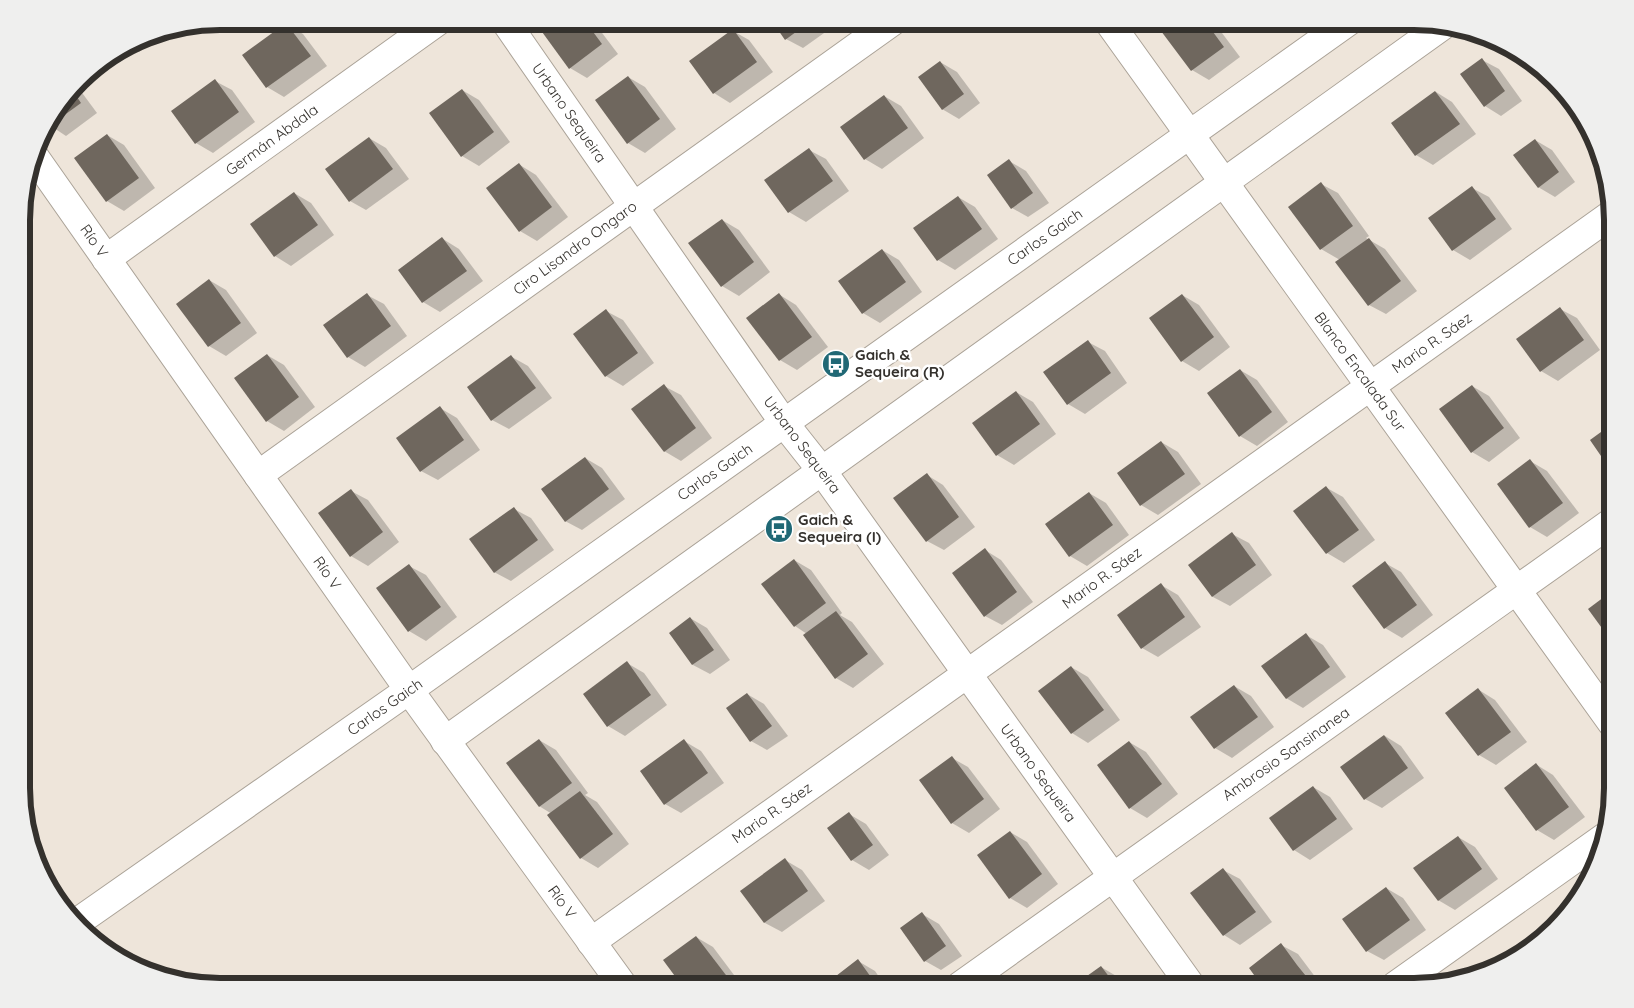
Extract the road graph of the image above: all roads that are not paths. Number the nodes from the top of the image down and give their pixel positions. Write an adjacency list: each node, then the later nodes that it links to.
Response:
1 (425, 30): 12 (street, Germán Abdala)
2 (510, 30): 10 (street, Urbano Sequeira)
3 (880, 30): 10 (street, Ciro Lisandro Ongaro)
4 (1114, 30): 7 (street, Blanco Encalada Sur)
5 (1336, 30): 7 (street, Carlos Gaich)
6 (1435, 31): 9 (street)
7 (1189, 135): 9 (street, Blanco Encalada Sur); 14 (street, Carlos Gaich)
8 (39, 163): 12 (street, Río V)
9 (1224, 182): 13 (street, Blanco Encalada Sur); 15 (street)
10 (633, 207): 14 (street, Urbano Sequeira); 16 (street, Ciro Lisandro Ongaro)
11 (1604, 220): 13 (street, Mario R. Sáez)
12 (106, 258): 16 (street, Río V)
13 (1371, 386): 18 (street, Blanco Encalada Sur); 19 (street, Mario R. Sáez)
14 (784, 423): 15 (street, Urbano Sequeira); 20 (street, Carlos Gaich)
15 (822, 470): 19 (street, Urbano Sequeira); 22 (street)
16 (258, 475): 20 (street, Río V)
17 (1604, 528): 18 (street, Ambrosio Sansinanea)
18 (1517, 590): 21 (street, Blanco Encalada Sur); 24 (street, Ambrosio Sansinanea)
19 (968, 674): 24 (street, Urbano Sequeira); 26 (street, Mario R. Sáez)
20 (409, 690): 22 (street, Río V); 25 (street, Carlos Gaich)
21 (1604, 712)
22 (445, 741): 26 (street, Río V)
23 (1596, 844): 30 (street)
24 (1113, 878): 28 (street, Ambrosio Sansinanea); 29 (street, Urbano Sequeira)
25 (83, 919)
26 (591, 942): 27 (street, Río V)
27 (617, 978)
28 (971, 978)
29 (1185, 978)
30 (1407, 978)

